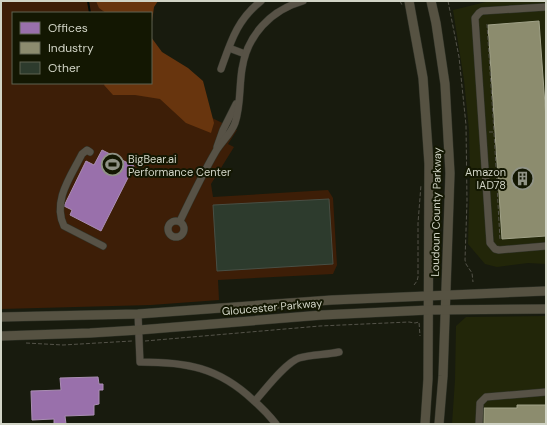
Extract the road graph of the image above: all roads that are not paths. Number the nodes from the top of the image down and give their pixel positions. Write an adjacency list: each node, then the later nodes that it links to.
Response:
1 (261, 1): 6 (street)
2 (303, 1): 7 (street)
3 (409, 1): 14 (main road, Loudoun County Parkway)
4 (431, 1): 15 (main road, Loudoun County Parkway)
5 (546, 7): 12 (street)
6 (228, 48): 7 (street); 8 (street)
7 (245, 54): 10 (street)
8 (221, 69)
9 (90, 152): 11 (street)
10 (180, 221)
11 (103, 246)
12 (546, 246)
13 (546, 291): 15 (main road, Gloucester Parkway)
14 (429, 295): 15 (main road, Gloucester Parkway); 17 (main road, Loudoun County Parkway); 19 (main road, Gloucester Parkway)
15 (445, 295): 18 (main road, Loudoun County Parkway)
16 (546, 309): 18 (main road, Gloucester Parkway)
17 (429, 310): 18 (main road, Gloucester Parkway); 21 (main road, Gloucester Parkway); 27 (main road, Loudoun County Parkway)
18 (445, 310): 28 (main road, Loudoun County Parkway)
19 (138, 314): 20 (main road, Gloucester Parkway); 21 (street)
20 (1, 317)
21 (139, 330): 22 (main road, Gloucester Parkway); 25 (street)
22 (1, 336)
23 (339, 352): 25 (street)
24 (546, 392): 29 (street)
25 (255, 401): 26 (street)
26 (276, 424)
27 (425, 424)
28 (439, 424)
29 (479, 424)

